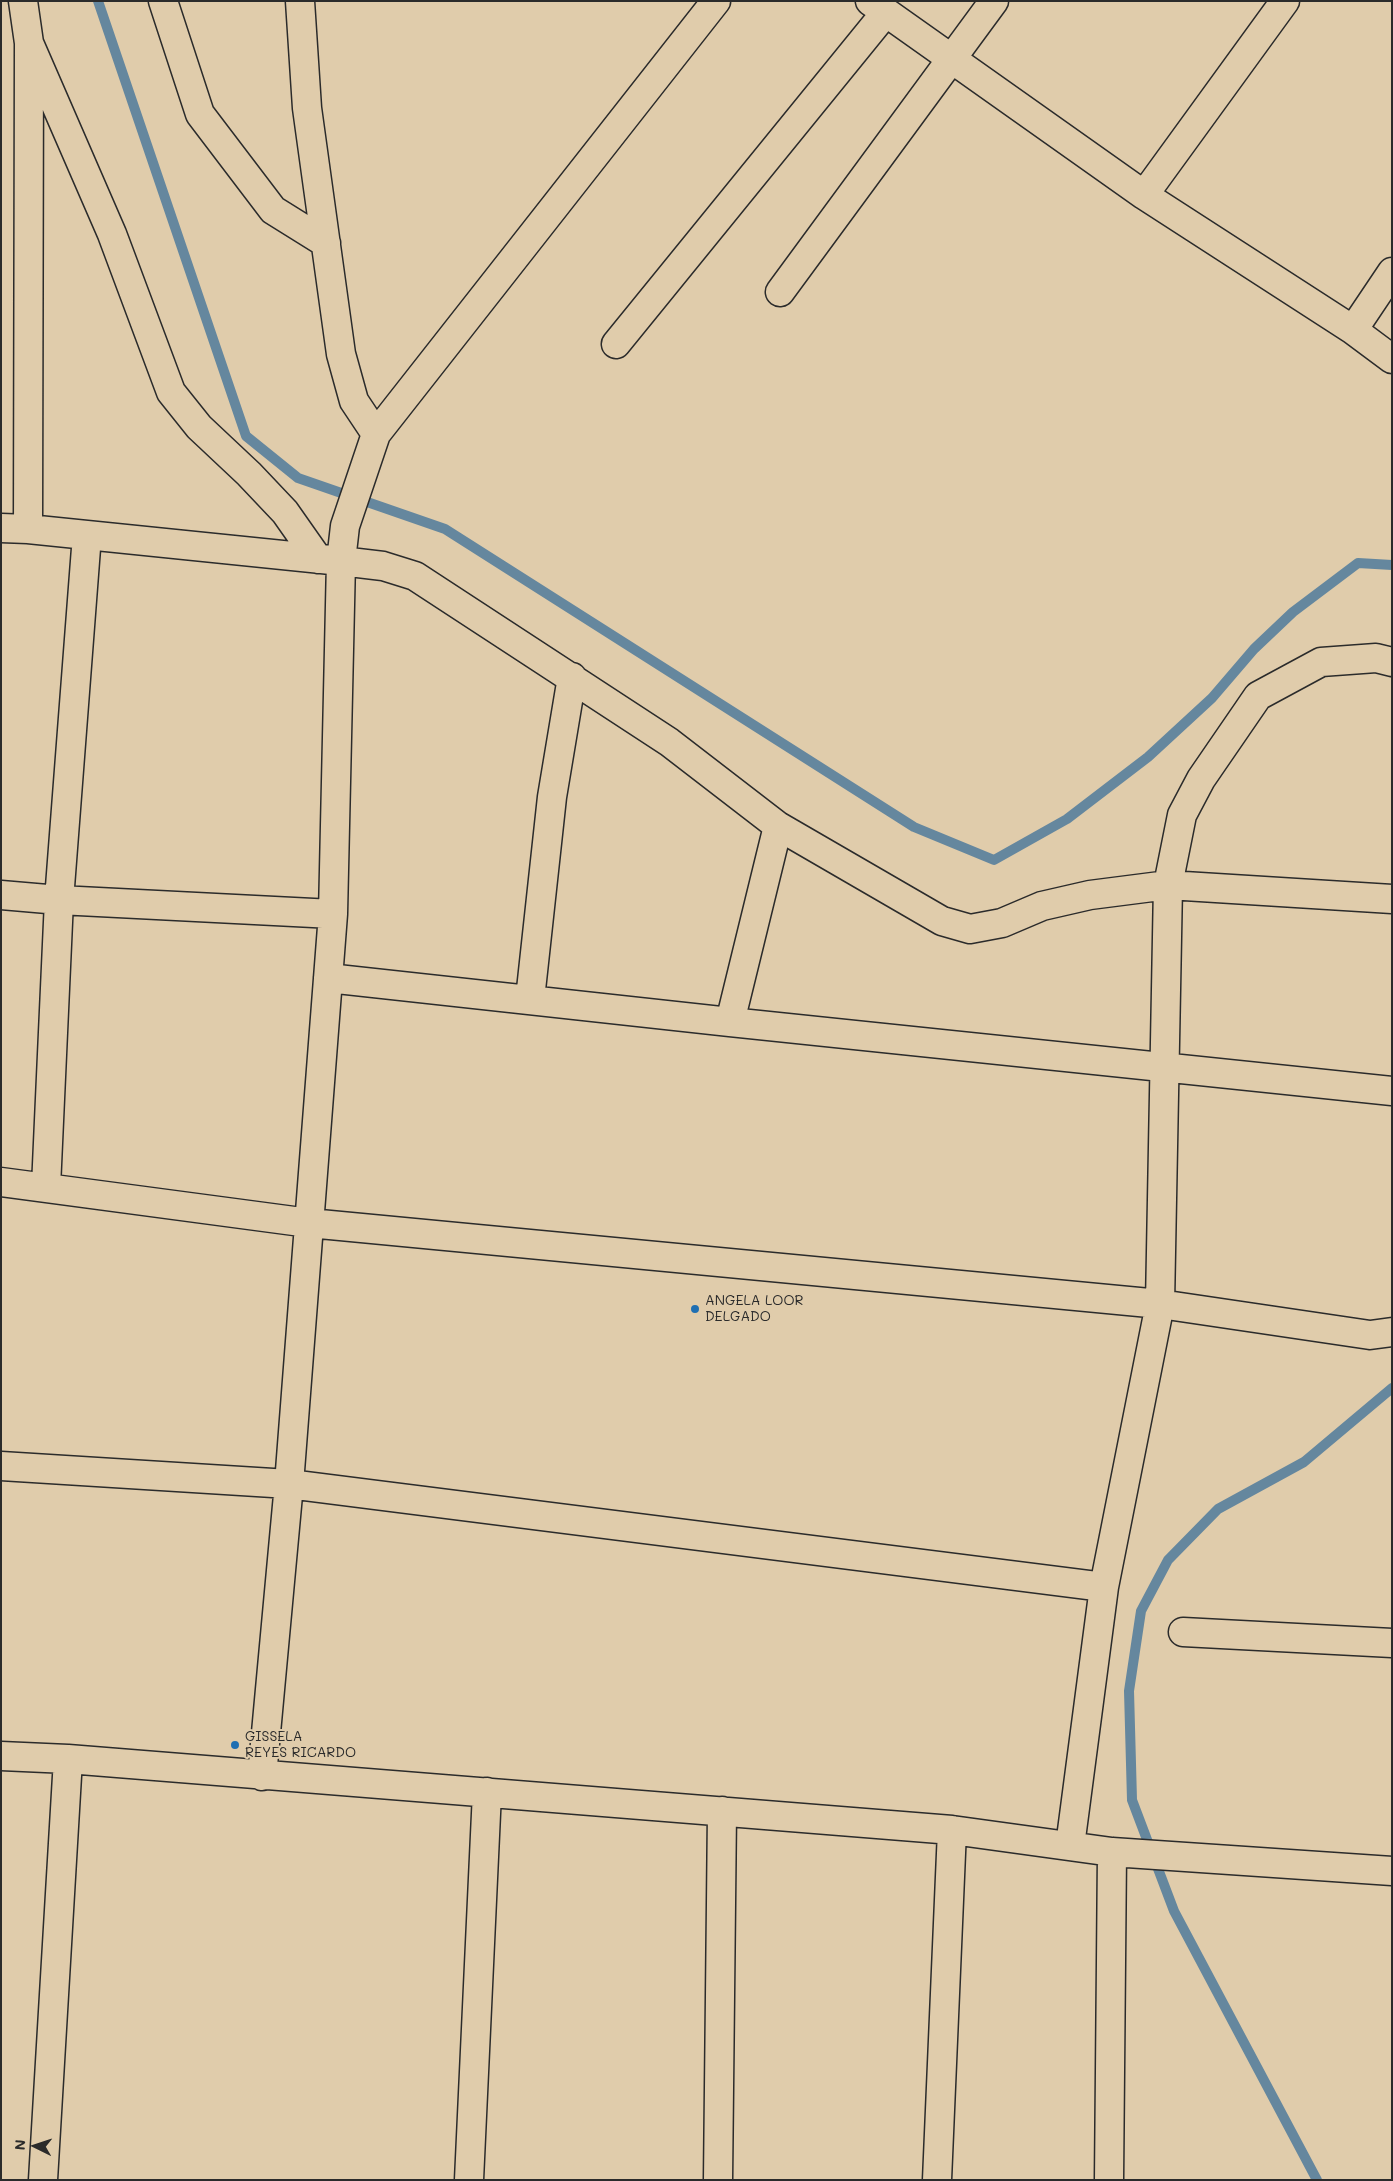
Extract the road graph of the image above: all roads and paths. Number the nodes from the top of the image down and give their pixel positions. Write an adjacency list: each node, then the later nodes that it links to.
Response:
1 (23, 1): 8 (street)
2 (163, 1): 11 (street)
3 (300, 1): 11 (street)
4 (716, 1): 17 (street)
5 (994, 1): 9 (street)
6 (1285, 1): 10 (street)
7 (878, 7): 9 (street); 15 (street)
8 (29, 43): 18 (street); 20 (street)
9 (952, 61): 10 (street); 13 (street)
10 (1144, 195): 14 (street)
11 (326, 243): 17 (street)
12 (1392, 272): 14 (street)
13 (780, 292)
14 (1353, 330): 16 (street)
15 (616, 344)
16 (1392, 359)
17 (376, 434): 20 (street)
18 (14, 529): 19 (street)
19 (87, 536): 20 (street); 27 (street)
20 (330, 560): 22 (street); 28 (street)
21 (1392, 662): 24 (street)
22 (572, 677): 23 (street); 30 (street)
23 (778, 826): 24 (street); 31 (street)
24 (1168, 885): 26 (street); 32 (street)
25 (1, 896): 27 (street)
26 (1392, 899)
27 (59, 900): 28 (street); 35 (street)
28 (332, 914): 29 (street)
29 (328, 978): 30 (street); 36 (street)
30 (530, 999): 31 (street)
31 (730, 1022): 32 (street)
32 (1164, 1067): 33 (street); 37 (street)
33 (1392, 1090)
34 (1, 1182): 35 (street)
35 (46, 1187): 36 (street)
36 (309, 1223): 37 (street); 40 (street)
37 (1160, 1304): 38 (street); 41 (street)
38 (1392, 1332)
39 (1, 1466): 40 (street)
40 (289, 1484): 41 (street); 46 (street)
41 (1104, 1587): 50 (street)
42 (1183, 1632): 43 (street)
43 (1392, 1643)
44 (1, 1756): 45 (street)
45 (68, 1759): 46 (street); 53 (street)
46 (262, 1776): 47 (street)
47 (487, 1792): 48 (street); 54 (street)
48 (722, 1811): 49 (street); 55 (street)
49 (952, 1830): 50 (street); 56 (street)
50 (1070, 1846): 51 (street)
51 (1122, 1853): 52 (street); 57 (street)
52 (1392, 1871)
53 (43, 2180)
54 (469, 2180)
55 (718, 2180)
56 (937, 2180)
57 (1109, 2180)

